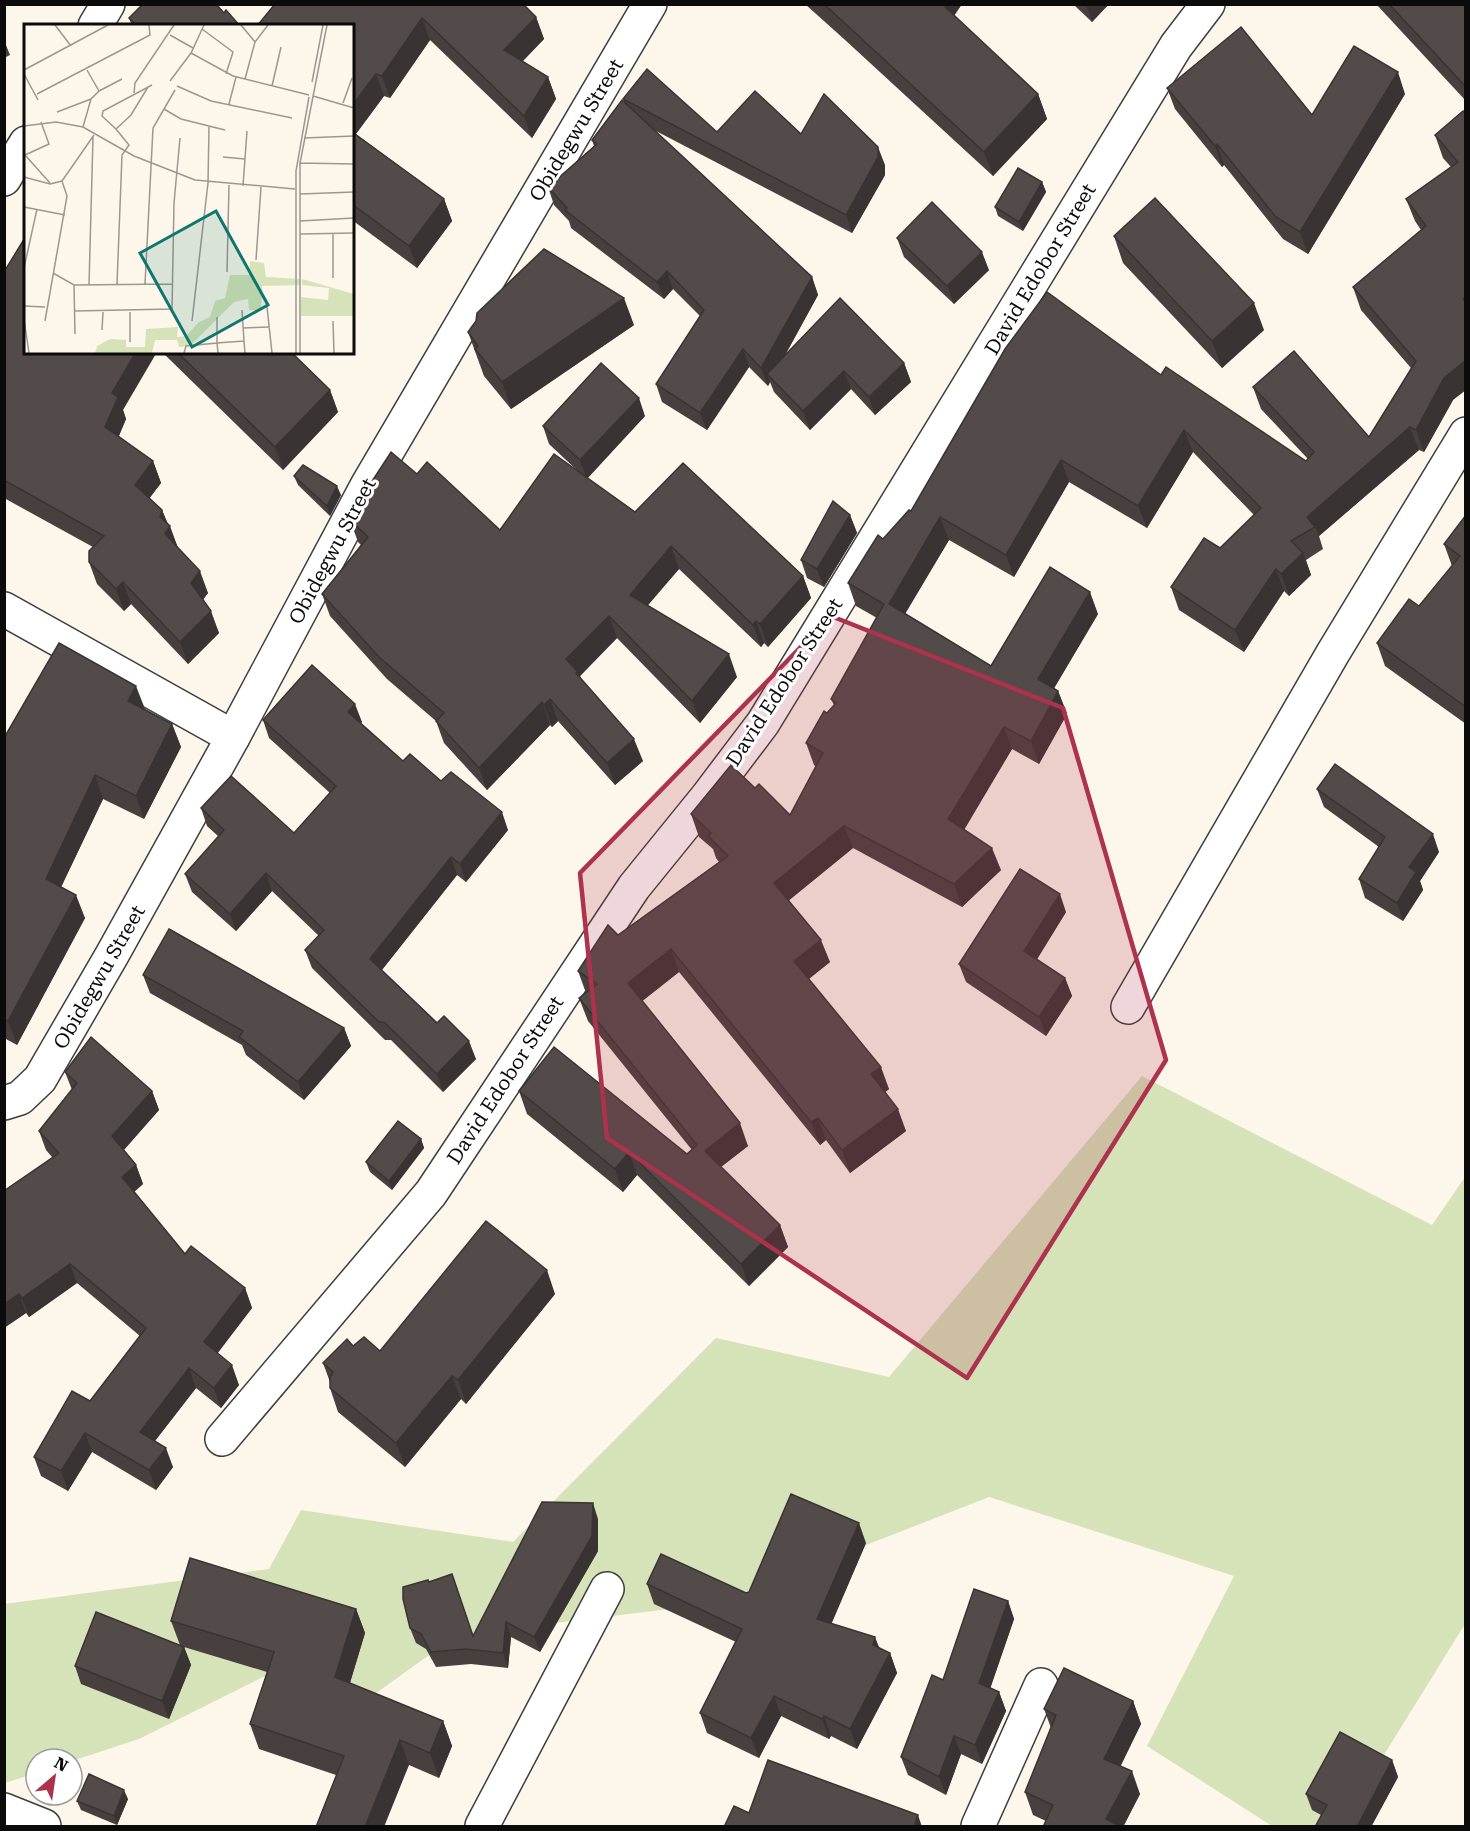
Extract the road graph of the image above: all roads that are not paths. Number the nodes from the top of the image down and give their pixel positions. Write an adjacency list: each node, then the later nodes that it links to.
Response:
1 (108, 4): 4 (street)
2 (650, 4): 9 (street, Obidegwu Street)
3 (1208, 4): 12 (street, David Edobor Street)
4 (96, 24)
5 (24, 146): 6 (street)
6 (4, 179)
7 (1466, 434): 10 (street)
8 (4, 609): 9 (street)
9 (232, 737): 11 (street, Obidegwu Street)
10 (1128, 1007)
11 (12, 1101)
12 (222, 1439)
13 (607, 1589): 17 (street)
14 (1041, 1685): 18 (street)
15 (4, 1810): 16 (street)
16 (44, 1827)
17 (482, 1827)
18 (978, 1827)

